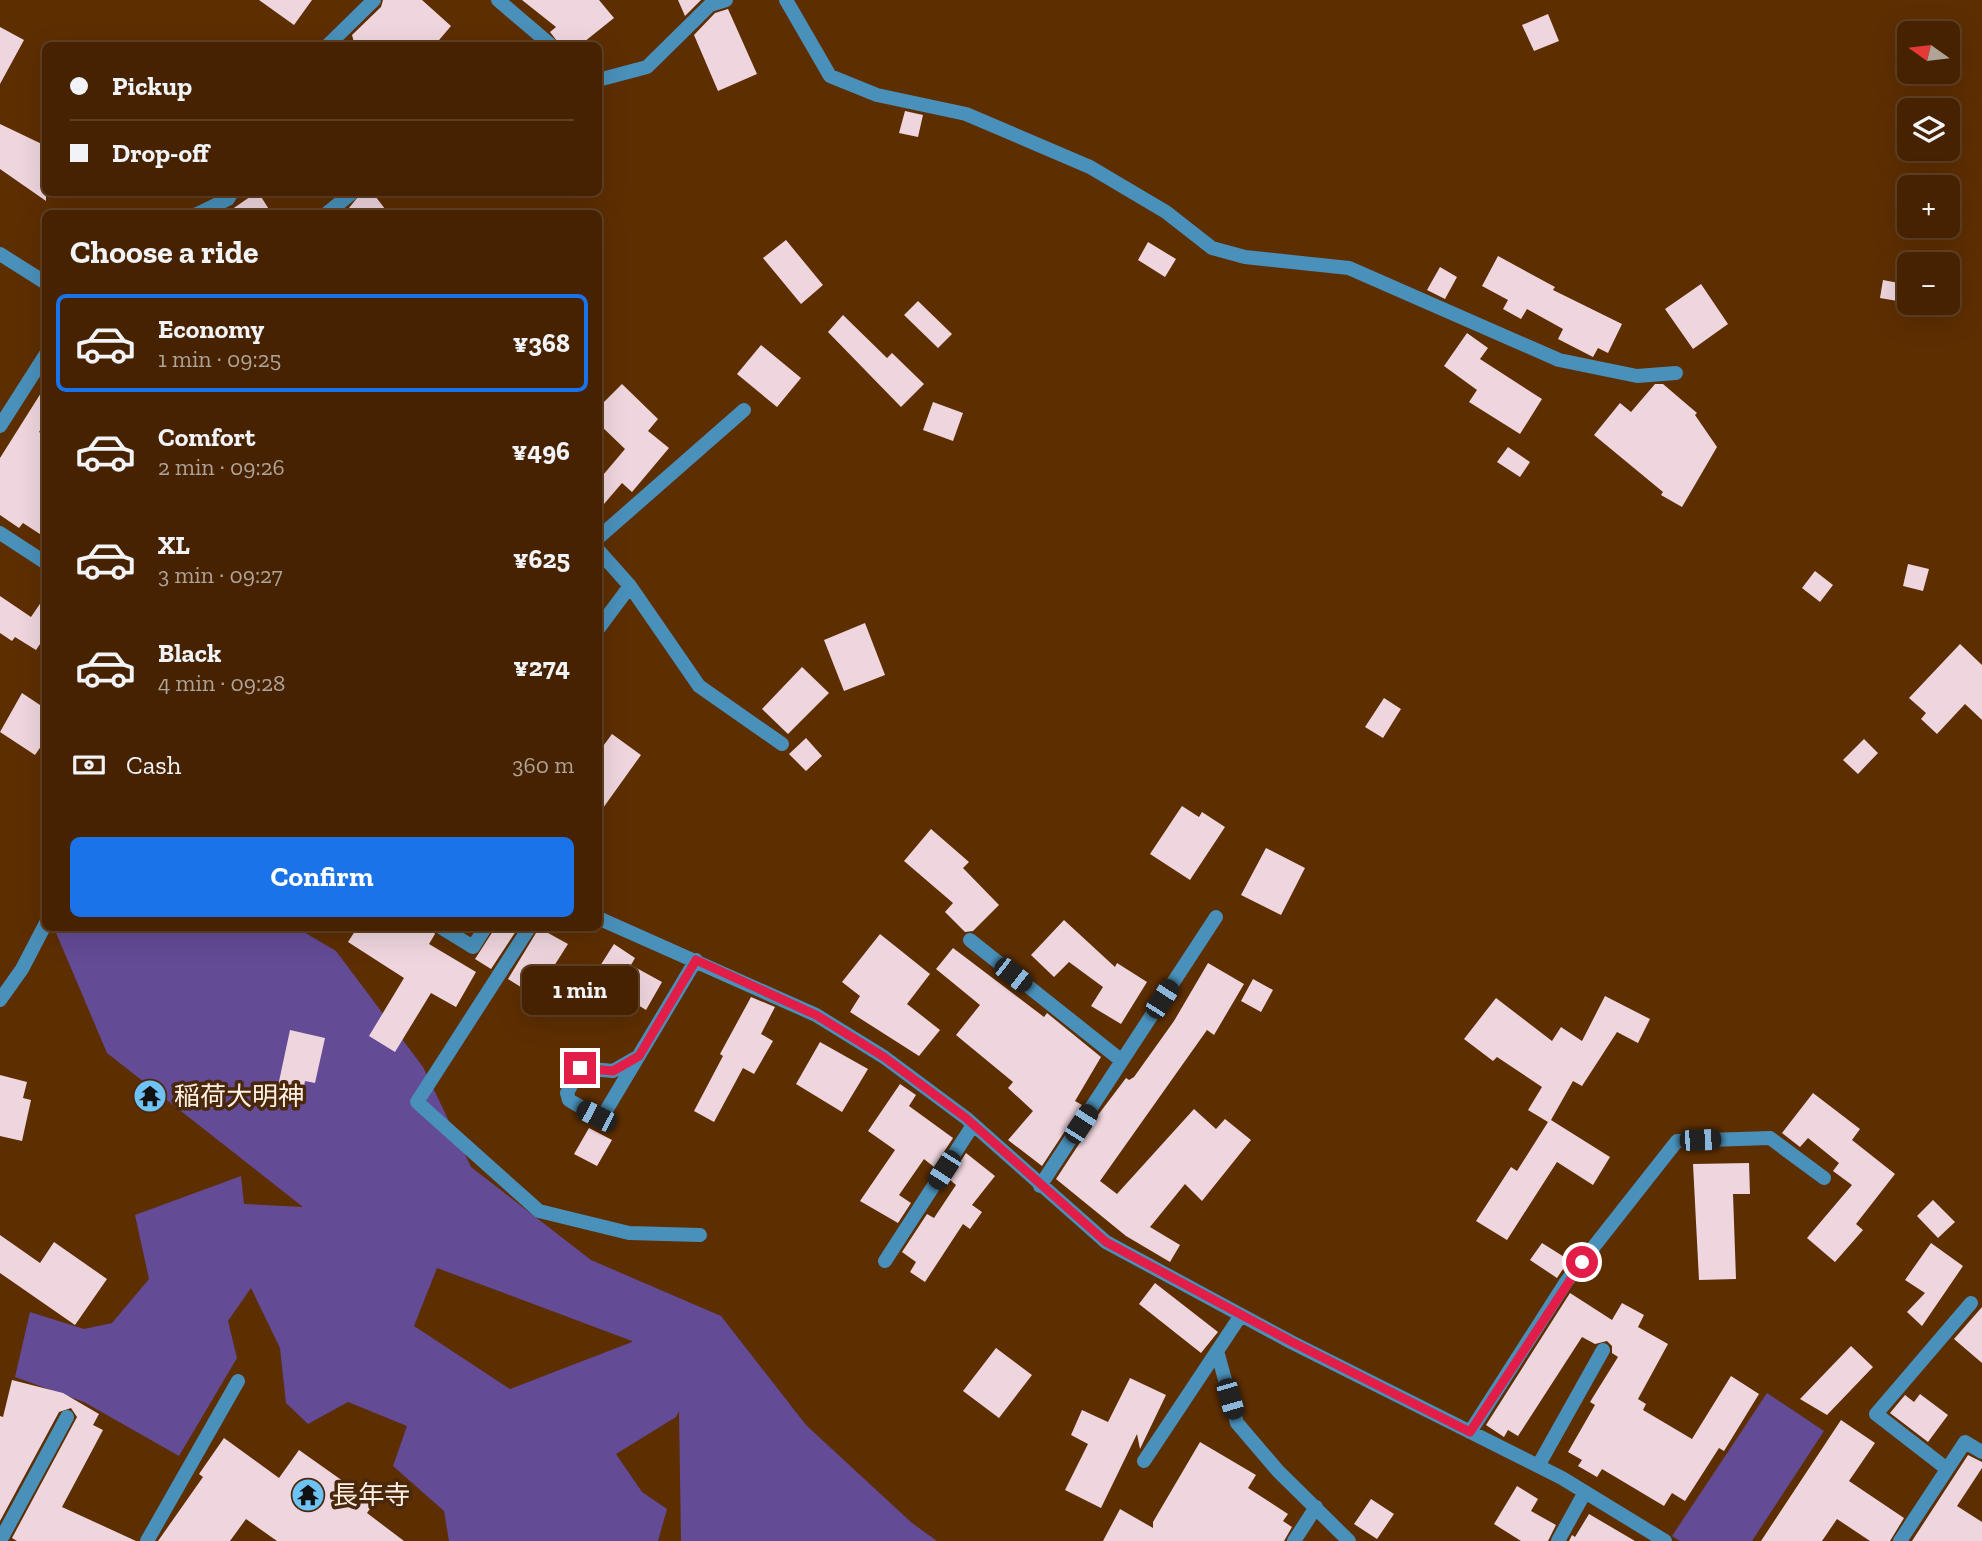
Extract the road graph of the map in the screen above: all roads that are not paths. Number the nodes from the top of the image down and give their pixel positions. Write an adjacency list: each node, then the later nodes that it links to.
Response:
1 (374, 0): 5 (street)
2 (498, 0): 6 (street)
3 (726, 0): 7 (street)
4 (786, 0): 15 (street)
5 (331, 42)
6 (547, 42)
7 (602, 79)
8 (230, 196): 10 (street)
9 (348, 196): 11 (street)
10 (205, 210)
11 (331, 210)
12 (0, 254): 13 (street)
13 (42, 280)
14 (42, 360): 17 (street)
15 (1676, 373)
16 (744, 411): 19 (street)
17 (1, 423)
18 (0, 533): 21 (street)
19 (602, 535)
20 (602, 554): 22 (street)
21 (42, 560)
22 (630, 586): 23 (street); 24 (street)
23 (602, 624)
24 (782, 744)
25 (1216, 917): 35 (street)
26 (602, 920): 32 (street)
27 (42, 931): 33 (street)
28 (447, 931): 29 (street)
29 (483, 931)
30 (527, 931): 39 (street)
31 (970, 940): 35 (street)
32 (696, 960): 34 (street); 36 (street)
33 (0, 1000)
34 (639, 1056): 34 (street)
35 (1122, 1061): 38 (street)
36 (973, 1125): 38 (street); 40 (street)
37 (1824, 1178): 47 (street)
38 (1040, 1186): 42 (street)
39 (700, 1235)
40 (885, 1261)
41 (1971, 1303): 51 (street)
42 (1241, 1315): 44 (street); 47 (street)
43 (1603, 1350): 50 (street)
44 (1217, 1351): 49 (street); 53 (street)
45 (238, 1381): 55 (street)
46 (66, 1417): 54 (street)
47 (1470, 1432): 50 (street)
48 (1982, 1452): 51 (street)
49 (1144, 1461)
50 (1538, 1466): 52 (street)
51 (1947, 1469): 60 (street)
52 (1585, 1492): 58 (street); 59 (street)
53 (1316, 1507): 56 (street); 57 (street)
54 (0, 1541)
55 (147, 1541)
56 (1294, 1541)
57 (1349, 1541)
58 (1558, 1541)
59 (1665, 1541)
60 (1900, 1541)

